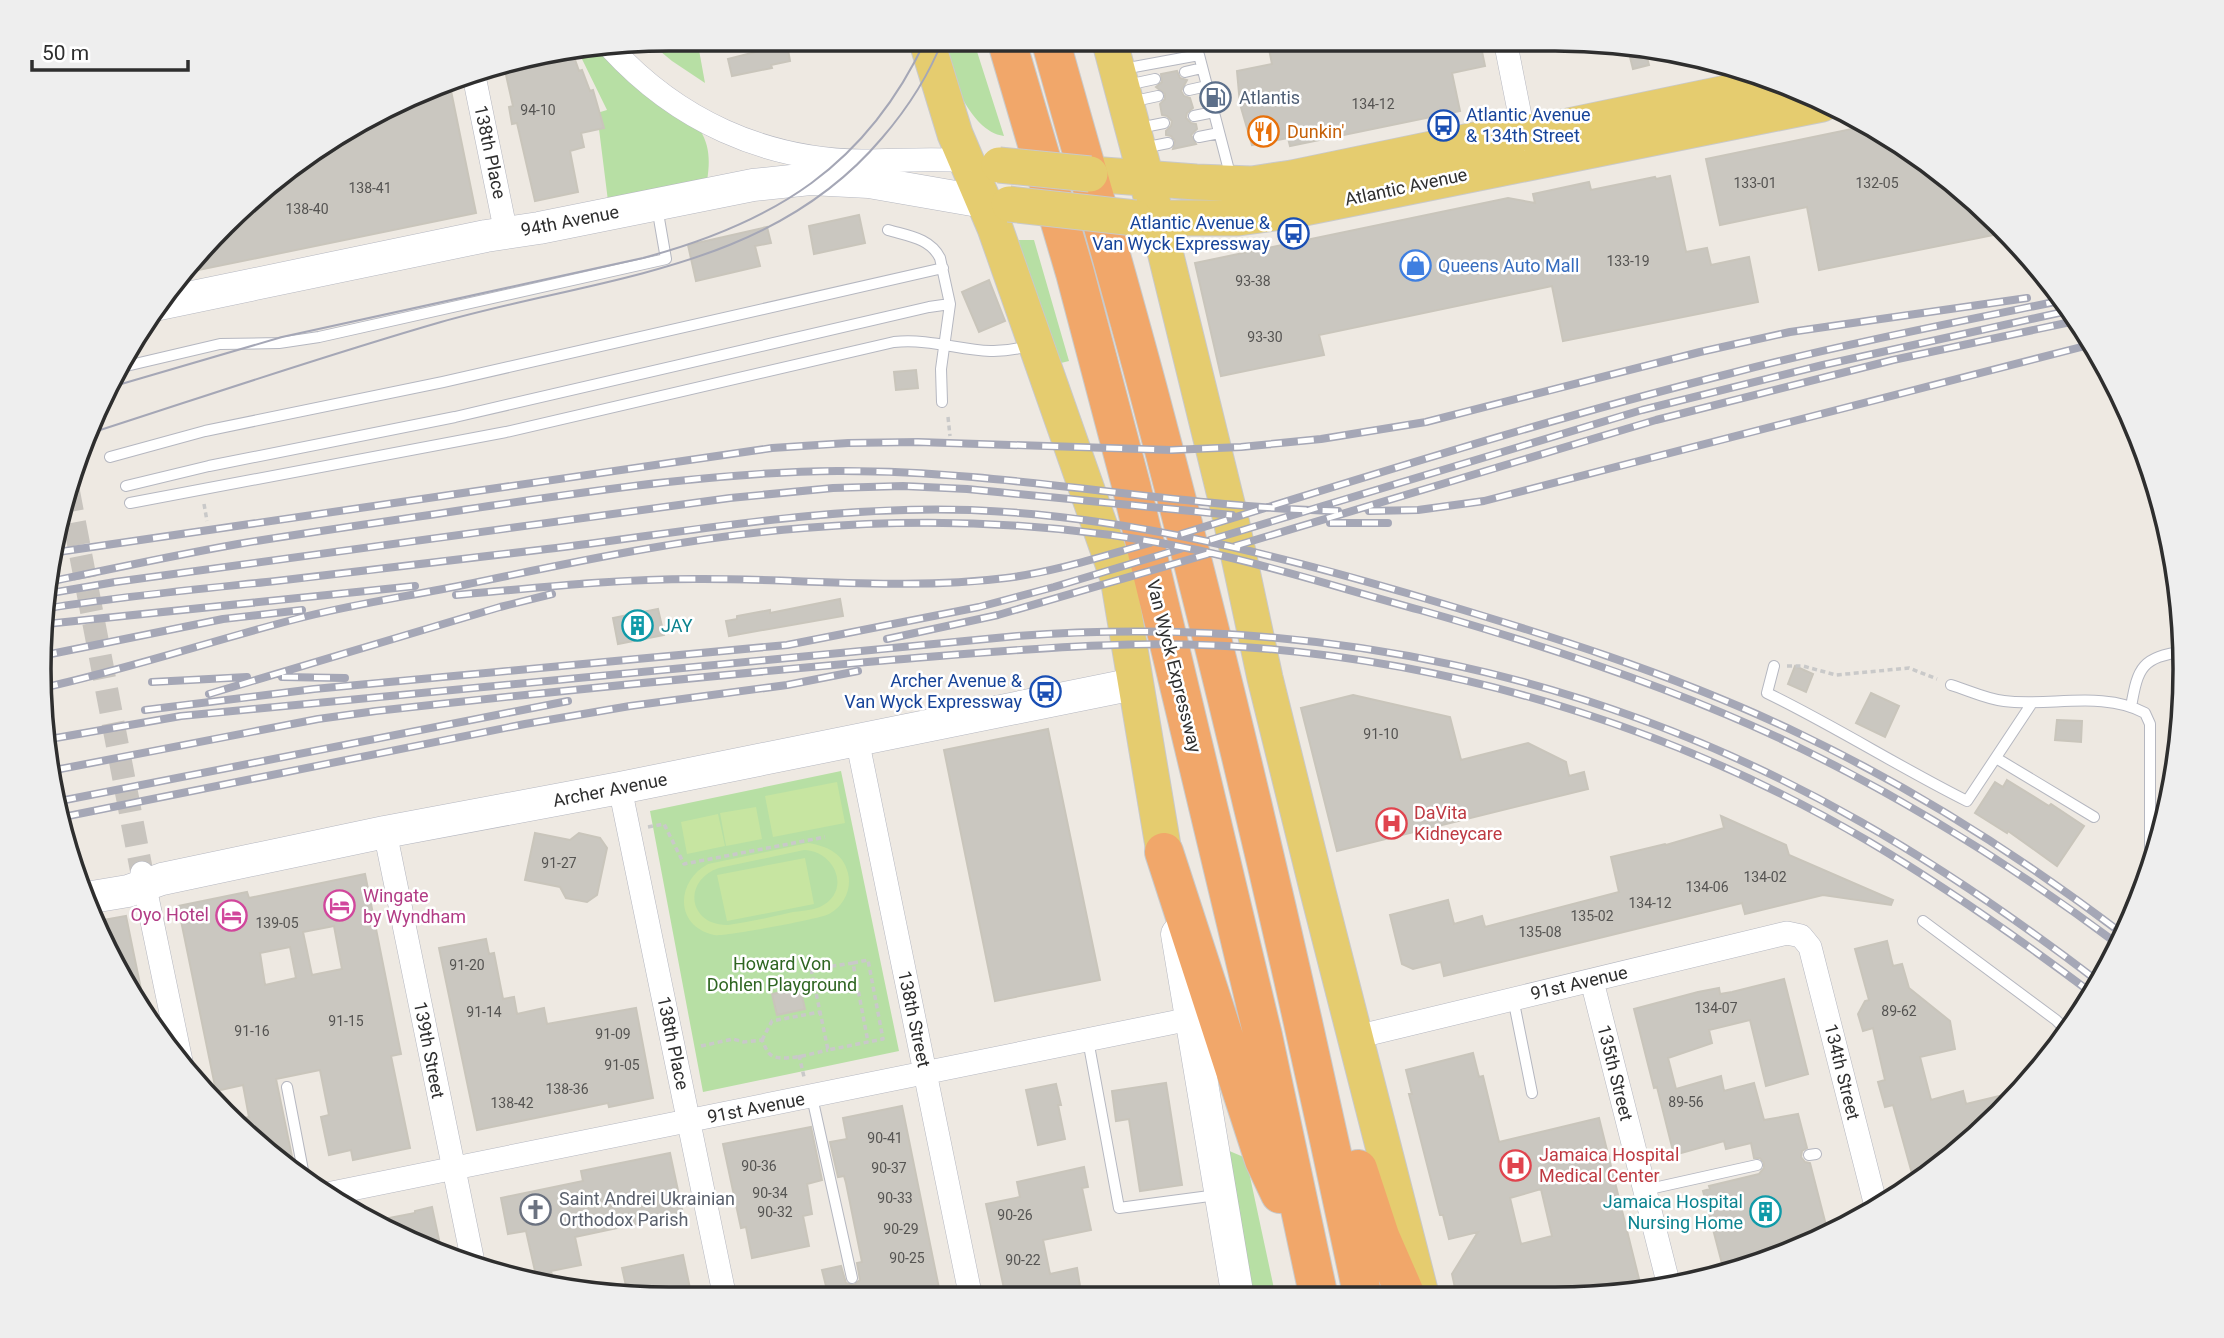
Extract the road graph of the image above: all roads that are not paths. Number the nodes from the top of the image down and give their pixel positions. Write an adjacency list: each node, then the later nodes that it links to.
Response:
1 (930, 51): 18 (main road, Van Wyck Expressway)
2 (1010, 51): 73 (highway, Van Wyck Expressway)
3 (1053, 51): 58 (highway)
4 (1507, 51): 17 (street)
5 (616, 53): 18 (street)
6 (1202, 68): 7 (lane); 9 (lane); 13 (lane)
7 (1185, 72)
8 (475, 82): 24 (street, 138th Place)
9 (1207, 86): 11 (lane); 12 (lane)
10 (1765, 89): 17 (main road, Atlantic Avenue)
11 (1189, 90)
12 (1214, 112): 14 (lane); 15 (lane)
13 (1138, 114): 18 (main road, Atlantic Avenue, bridge); 19 (main road, Atlantic Avenue); 22 (main road)
14 (1194, 116)
15 (1219, 133): 16 (lane); 19 (lane)
16 (1199, 137)
17 (1526, 147): 19 (main road, Atlantic Avenue); 22 (main road, Atlantic Avenue)
18 (984, 163): 20 (main road, Van Wyck Expressway)
19 (1233, 184)
20 (997, 203): 21 (main road, 94th Avenue); 22 (main road, Atlantic Avenue, bridge); 28 (main road, Van Wyck Expressway)
21 (657, 204): 24 (main road, 94th Avenue); 30 (lane)
22 (1146, 218): 56 (main road)
23 (888, 230): 25 (lane)
24 (506, 233): 26 (main road, 94th Avenue)
25 (943, 268): 27 (lane); 32 (lane)
26 (174, 300)
27 (950, 304): 29 (lane); 33 (lane)
28 (1036, 342): 29 (lane); 37 (main road, Van Wyck Expressway)
29 (944, 344): 31 (lane); 34 (lane)
30 (131, 365)
31 (942, 402)
32 (110, 457)
33 (126, 486)
34 (130, 503)
35 (2173, 652): 40 (lane)
36 (1774, 666): 42 (lane)
37 (1134, 684): 41 (main road, Archer Avenue); 47 (main road, Van Wyck Expressway)
38 (1951, 685): 39 (lane)
39 (2032, 703): 40 (lane); 42 (lane)
40 (2131, 706): 46 (lane)
41 (857, 740): 43 (main road, Archer Avenue); 60 (street, 138th Street)
42 (1996, 758): 44 (lane)
43 (620, 788): 45 (main road, Archer Avenue); 64 (street, 138th Place)
44 (2094, 817)
45 (385, 832): 48 (main road, Archer Avenue); 67 (street, 139th Street)
46 (2150, 836)
47 (1164, 852): 54 (main road, Van Wyck Expressway); 73 (highway)
48 (143, 879): 49 (main road, Archer Avenue); 59 (street)
49 (95, 897)
50 (1923, 921): 55 (lane)
51 (1801, 936): 52 (street, 91st Avenue); 71 (street, 134th Street)
52 (1592, 981): 53 (street, 91st Avenue); 68 (street, 135th Street)
53 (1513, 998): 56 (street, 91st Avenue); 63 (lane)
54 (1190, 1019): 57 (street, 91st Avenue); 70 (main road, Van Wyck Expressway)
55 (2060, 1024)
56 (1356, 1037): 82 (main road)
57 (1088, 1040): 60 (street, 91st Avenue); 70 (lane)
58 (1308, 1042): 80 (highway); 81 (highway)
59 (178, 1044)
60 (925, 1073): 62 (street, 91st Avenue); 77 (street, 138th Street)
61 (287, 1087): 66 (lane)
62 (808, 1088): 64 (street, 91st Avenue); 75 (lane)
63 (1532, 1093)
64 (689, 1121): 67 (street, 91st Avenue); 76 (street, 138th Place)
65 (1757, 1165): 68 (lane)
66 (302, 1166)
67 (454, 1169): 69 (street, 91st Avenue); 72 (street, 139th Street)
68 (1645, 1190): 74 (street, 135th Street)
69 (340, 1191)
70 (1220, 1194): 78 (main road, Van Wyck Expressway)
71 (1874, 1198)
72 (471, 1254)
73 (1312, 1261): 79 (highway, Van Wyck Expressway)
74 (1667, 1277)
75 (852, 1278)
76 (723, 1287)
77 (969, 1287)
78 (1236, 1287)
79 (1317, 1287)
80 (1361, 1287)
81 (1402, 1287)
82 (1419, 1287)

